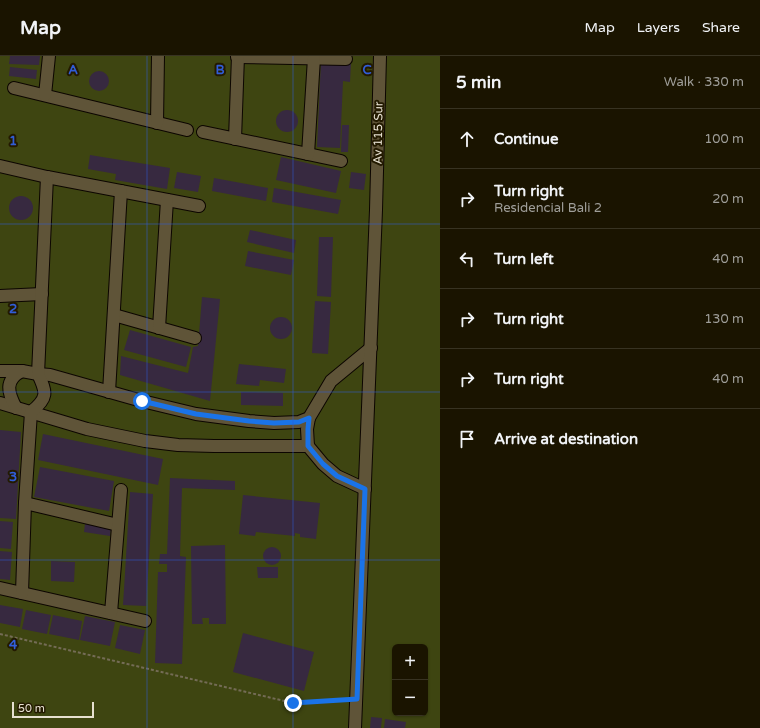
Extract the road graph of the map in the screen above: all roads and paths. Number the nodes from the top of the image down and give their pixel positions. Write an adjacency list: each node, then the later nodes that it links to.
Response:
1 (49, 56): 8 (street)
2 (158, 56): 9 (street)
3 (238, 56): 5 (street); 12 (street)
4 (380, 56): 25 (street, Av 115 Sur)
5 (314, 58): 6 (street); 13 (street)
6 (346, 59)
7 (14, 88): 8 (street)
8 (45, 95): 9 (street)
9 (157, 123): 10 (street)
10 (187, 130)
11 (203, 132): 12 (street)
12 (235, 139): 13 (street)
13 (308, 154): 14 (street)
14 (341, 161)
15 (0, 166): 16 (street)
16 (47, 177): 17 (street); 20 (street)
17 (121, 191): 18 (street); 22 (street)
18 (167, 200): 19 (street); 23 (street)
19 (199, 206)
20 (42, 294): 21 (street); 28 (street)
21 (0, 296)
22 (114, 315): 23 (street); 29 (street)
23 (159, 328): 24 (street)
24 (195, 338)
25 (371, 348): 33 (street); 35 (street, Av 115 Sur)
26 (0, 371): 27 (street)
27 (22, 371): 28 (street); 31 (street)
28 (38, 374): 29 (street); 32 (street)
29 (109, 392): 33 (street)
30 (0, 403): 31 (street)
31 (16, 408): 32 (street)
32 (31, 412): 34 (street); 37 (street)
33 (309, 418): 34 (street)
34 (308, 446): 35 (street)
35 (365, 489): 44 (street, Av 115 Sur)
36 (121, 490): 38 (street)
37 (25, 503): 38 (street); 40 (street)
38 (118, 525): 41 (street)
39 (0, 588): 40 (street)
40 (22, 593): 41 (street)
41 (111, 613): 42 (street)
42 (145, 621)
43 (0, 634): 44 (path)
44 (357, 699): 45 (street, Av 115 Sur)
45 (355, 728)

